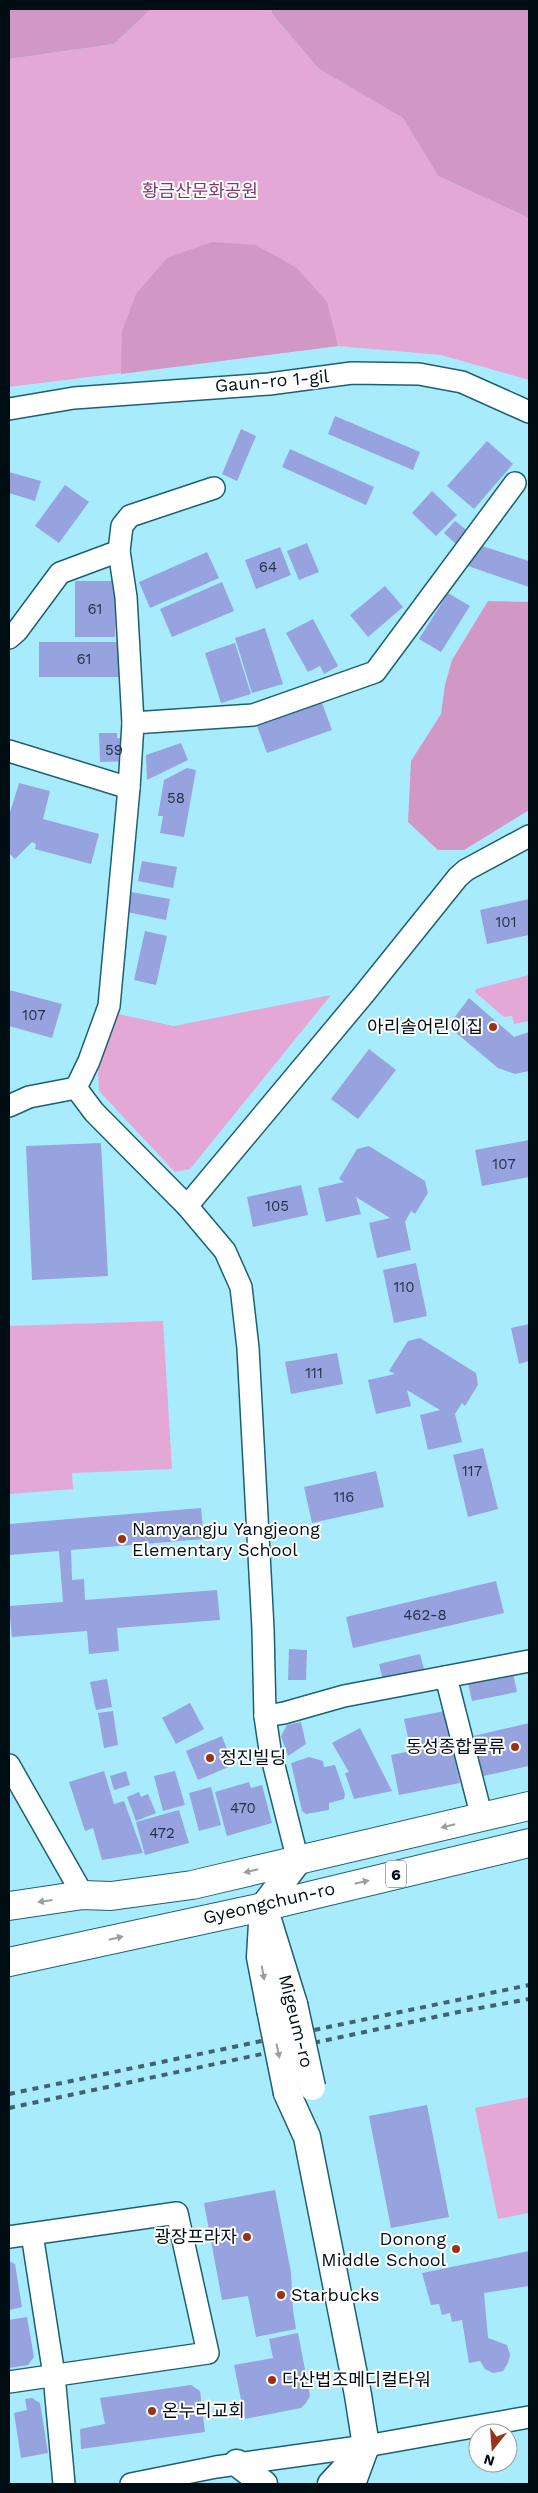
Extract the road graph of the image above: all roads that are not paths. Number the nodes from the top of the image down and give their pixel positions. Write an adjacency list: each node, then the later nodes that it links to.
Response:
1 (9, 409): 2 (street, Gaun-ro 1-gil)
2 (529, 412)
3 (515, 484): 7 (street)
4 (214, 488): 5 (street)
5 (119, 551): 6 (street); 7 (street)
6 (9, 638)
7 (133, 723): 9 (street)
8 (9, 751): 9 (street)
9 (129, 788): 11 (street)
10 (529, 836): 13 (street)
11 (76, 1088): 12 (street); 13 (street)
12 (9, 1106)
13 (187, 1206): 16 (street)
14 (529, 1662): 15 (street)
15 (446, 1677): 16 (street); 19 (street)
16 (264, 1716): 21 (street)
17 (9, 1765): 22 (street)
18 (529, 1806): 19 (main road, Gyeongchun-ro)
19 (482, 1818): 21 (main road, Gyeongchun-ro, one-way to 21)
20 (529, 1843): 24 (main road, Gyeongchun-ro / 6, one-way to 20)
21 (298, 1861): 22 (main road, Gyeongchun-ro, one-way to 22); 24 (street)
22 (83, 1895): 23 (main road, Gyeongchun-ro, one-way to 23)
23 (9, 1906)
24 (263, 1907): 25 (main road, Gyeongchun-ro / 6, one-way to 24); 26 (street, Migeum-ro)
25 (9, 1962)
26 (282, 2007): 27 (street, Migeum-ro, one-way to 27, bridge); 27 (street, Migeum-ro, bridge)
27 (307, 2137): 33 (street, Migeum-ro)
28 (32, 2234): 29 (street); 30 (street); 30 (street)
29 (9, 2237)
30 (54, 2375): 31 (street); 35 (street)
31 (9, 2382)
32 (529, 2417): 33 (street)
33 (366, 2446): 34 (street); 38 (street); 39 (street)
34 (237, 2463): 36 (street); 37 (street)
35 (64, 2484)
36 (131, 2484)
37 (264, 2484)
38 (331, 2484)
39 (352, 2484)

